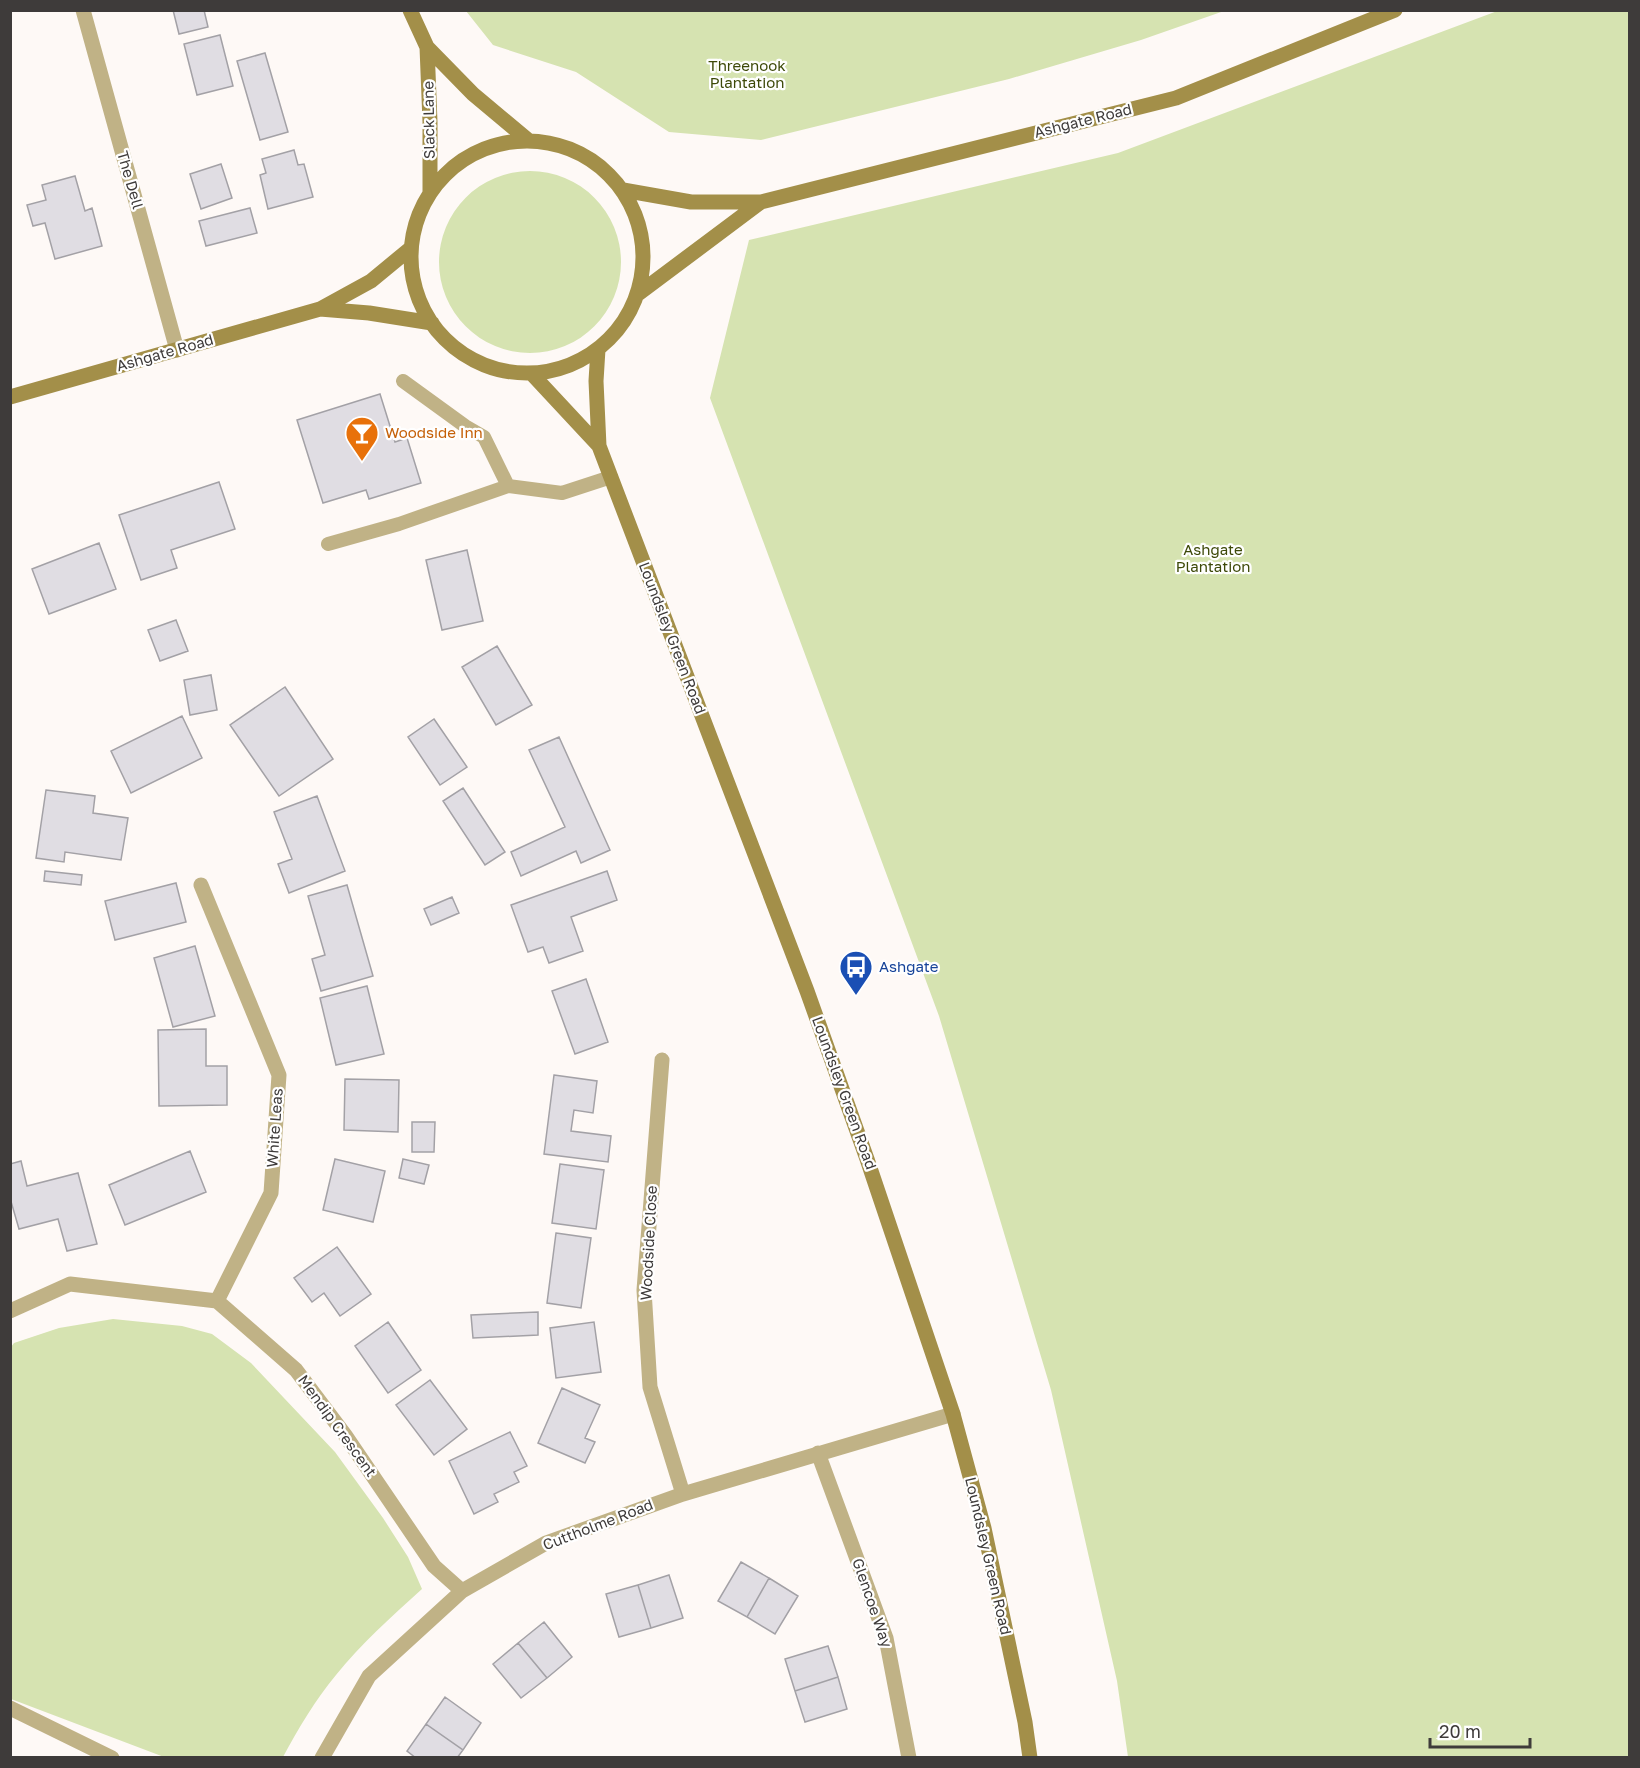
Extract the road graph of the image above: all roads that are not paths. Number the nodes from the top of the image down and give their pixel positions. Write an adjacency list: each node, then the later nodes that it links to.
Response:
1 (83, 10): 14 (street, The Dell)
2 (410, 10): 4 (main road, Slack Lane)
3 (1395, 10): 8 (main road, Ashgate Road)
4 (427, 47): 5 (main road, Slack Lane); 7 (main road, Slack Lane)
5 (528, 140): 6 (main road); 7 (main road)
6 (623, 190): 8 (main road, Ashgate Road); 10 (main road)
7 (430, 193): 9 (main road)
8 (761, 202): 10 (main road, Ashgate Road)
9 (411, 248): 11 (main road, Ashgate Road); 12 (main road)
10 (638, 294): 13 (main road)
11 (321, 309): 12 (main road, Ashgate Road); 14 (main road, Ashgate Road)
12 (432, 323): 15 (main road)
13 (598, 349): 15 (main road); 18 (main road, Loundsley Green Road)
14 (177, 350): 17 (main road, Ashgate Road)
15 (531, 373): 18 (main road, Loundsley Green Road)
16 (403, 381): 20 (lane)
17 (10, 397)
18 (599, 446): 19 (main road, Loundsley Green Road)
19 (611, 477): 20 (lane); 26 (main road, Loundsley Green Road)
20 (508, 486): 21 (lane)
21 (328, 544)
22 (201, 885): 24 (street, White Leas)
23 (662, 1060): 28 (street, Woodside Close)
24 (217, 1301): 25 (street); 29 (street, Mendip Crescent)
25 (10, 1311)
26 (953, 1414): 27 (street, Cuttholme Road); 34 (main road, Loundsley Green Road)
27 (818, 1453): 28 (street, Cuttholme Road); 33 (street, Glencoe Way)
28 (683, 1494): 29 (street, Cuttholme Road)
29 (462, 1591): 32 (street, Cuttholme Road)
30 (10, 1708): 31 (street)
31 (112, 1758)
32 (321, 1758)
33 (909, 1758)
34 (1030, 1758)

